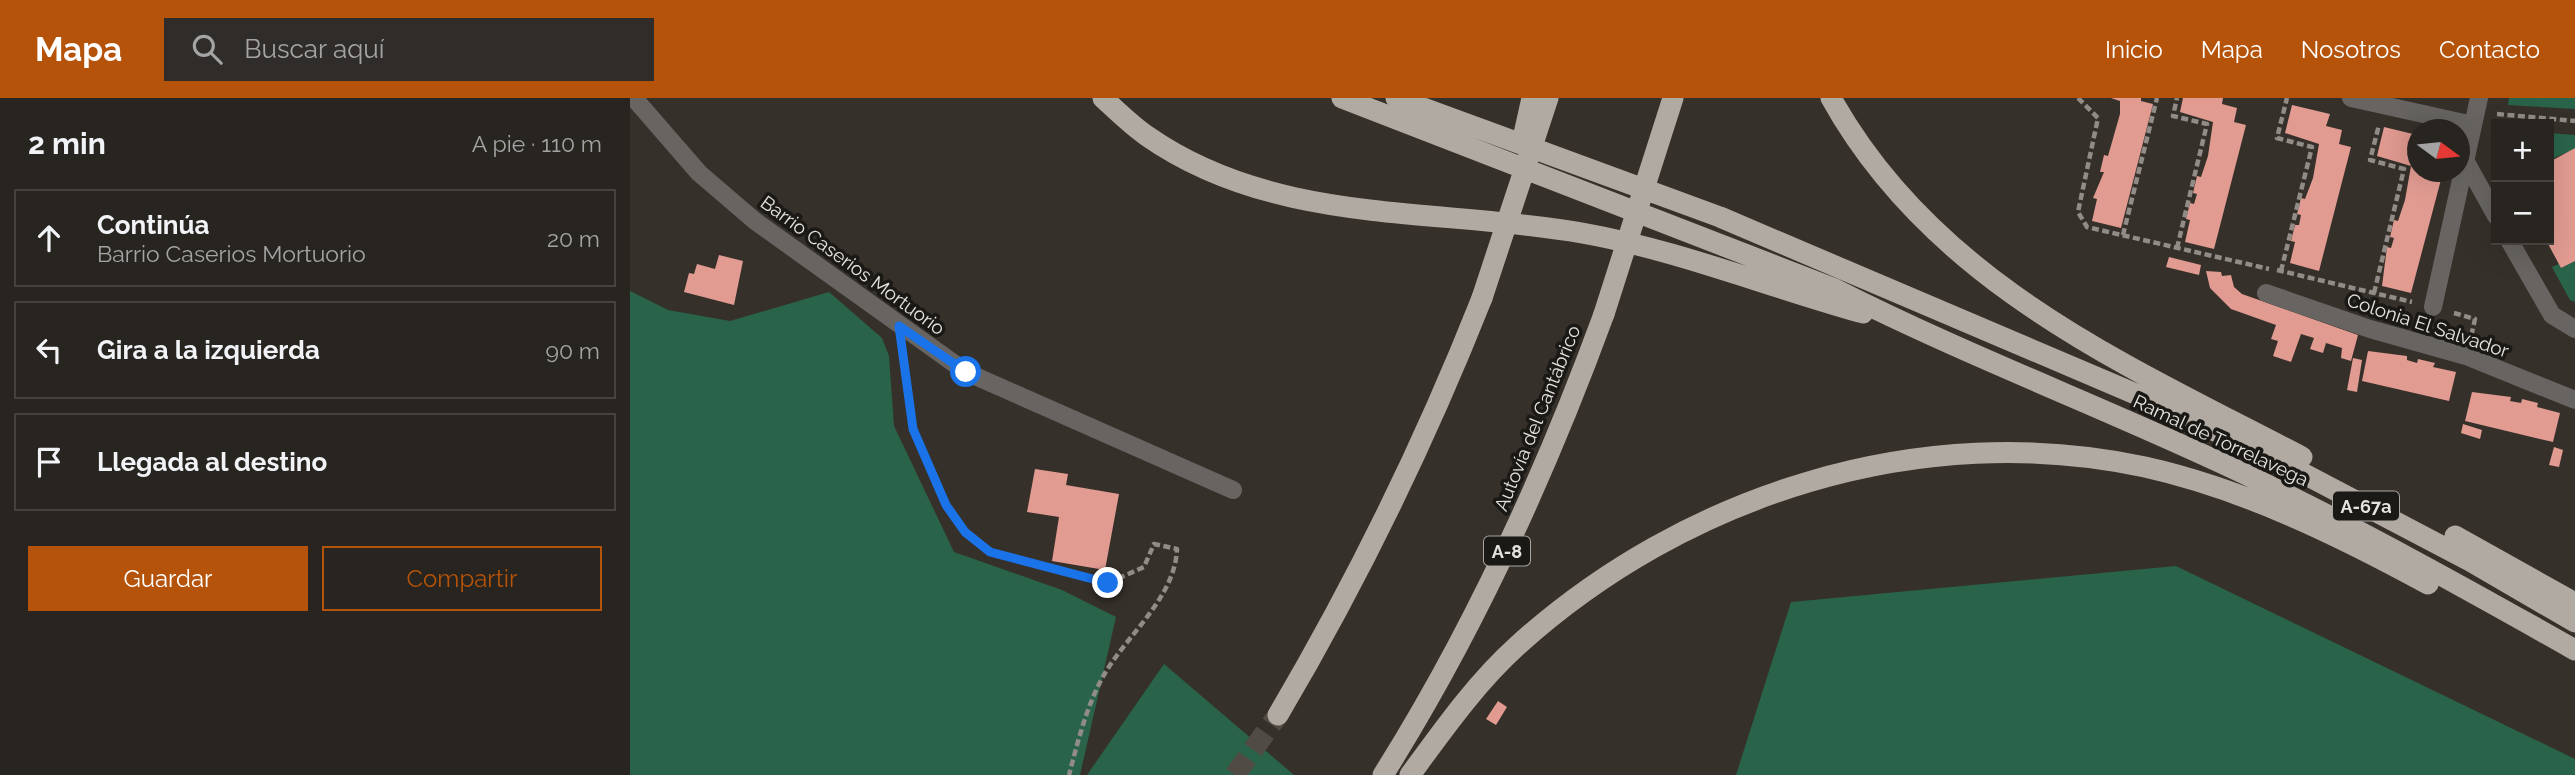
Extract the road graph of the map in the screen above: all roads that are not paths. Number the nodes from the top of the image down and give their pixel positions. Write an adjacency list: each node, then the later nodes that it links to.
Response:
1 (634, 98): 24 (street, Barrio Caserios Mortuorio)
2 (1103, 98): 21 (highway)
3 (1342, 98): 21 (highway)
4 (1396, 98): 12 (highway)
5 (1432, 98): 12 (highway)
6 (1532, 98): 19 (highway, bridge)
7 (1548, 98): 19 (highway, bridge)
8 (1673, 98): 30 (highway, Autovía del Cantábrico / A-8, bridge)
9 (1830, 98): 25 (highway)
10 (2350, 98): 11 (street)
11 (2475, 112): 13 (street)
12 (1504, 135): 26 (highway, Ramal de Torrelavega / A-67a)
13 (2470, 136)
14 (2470, 169): 16 (street)
15 (2462, 182): 20 (street)
16 (2491, 207)
17 (2512, 245): 22 (street)
18 (2266, 293): 23 (street, Colonia El Salvador)
19 (1482, 298): 29 (highway)
20 (2442, 309)
21 (1905, 324): 27 (highway, Ramal de Torrelavega / A-67a)
22 (2575, 329)
23 (2575, 400)
24 (1233, 490)
25 (2575, 603)
26 (2575, 622)
27 (2575, 650)
28 (2575, 665): 31 (highway)
29 (1278, 715)
30 (1383, 775)
31 (1410, 775)

